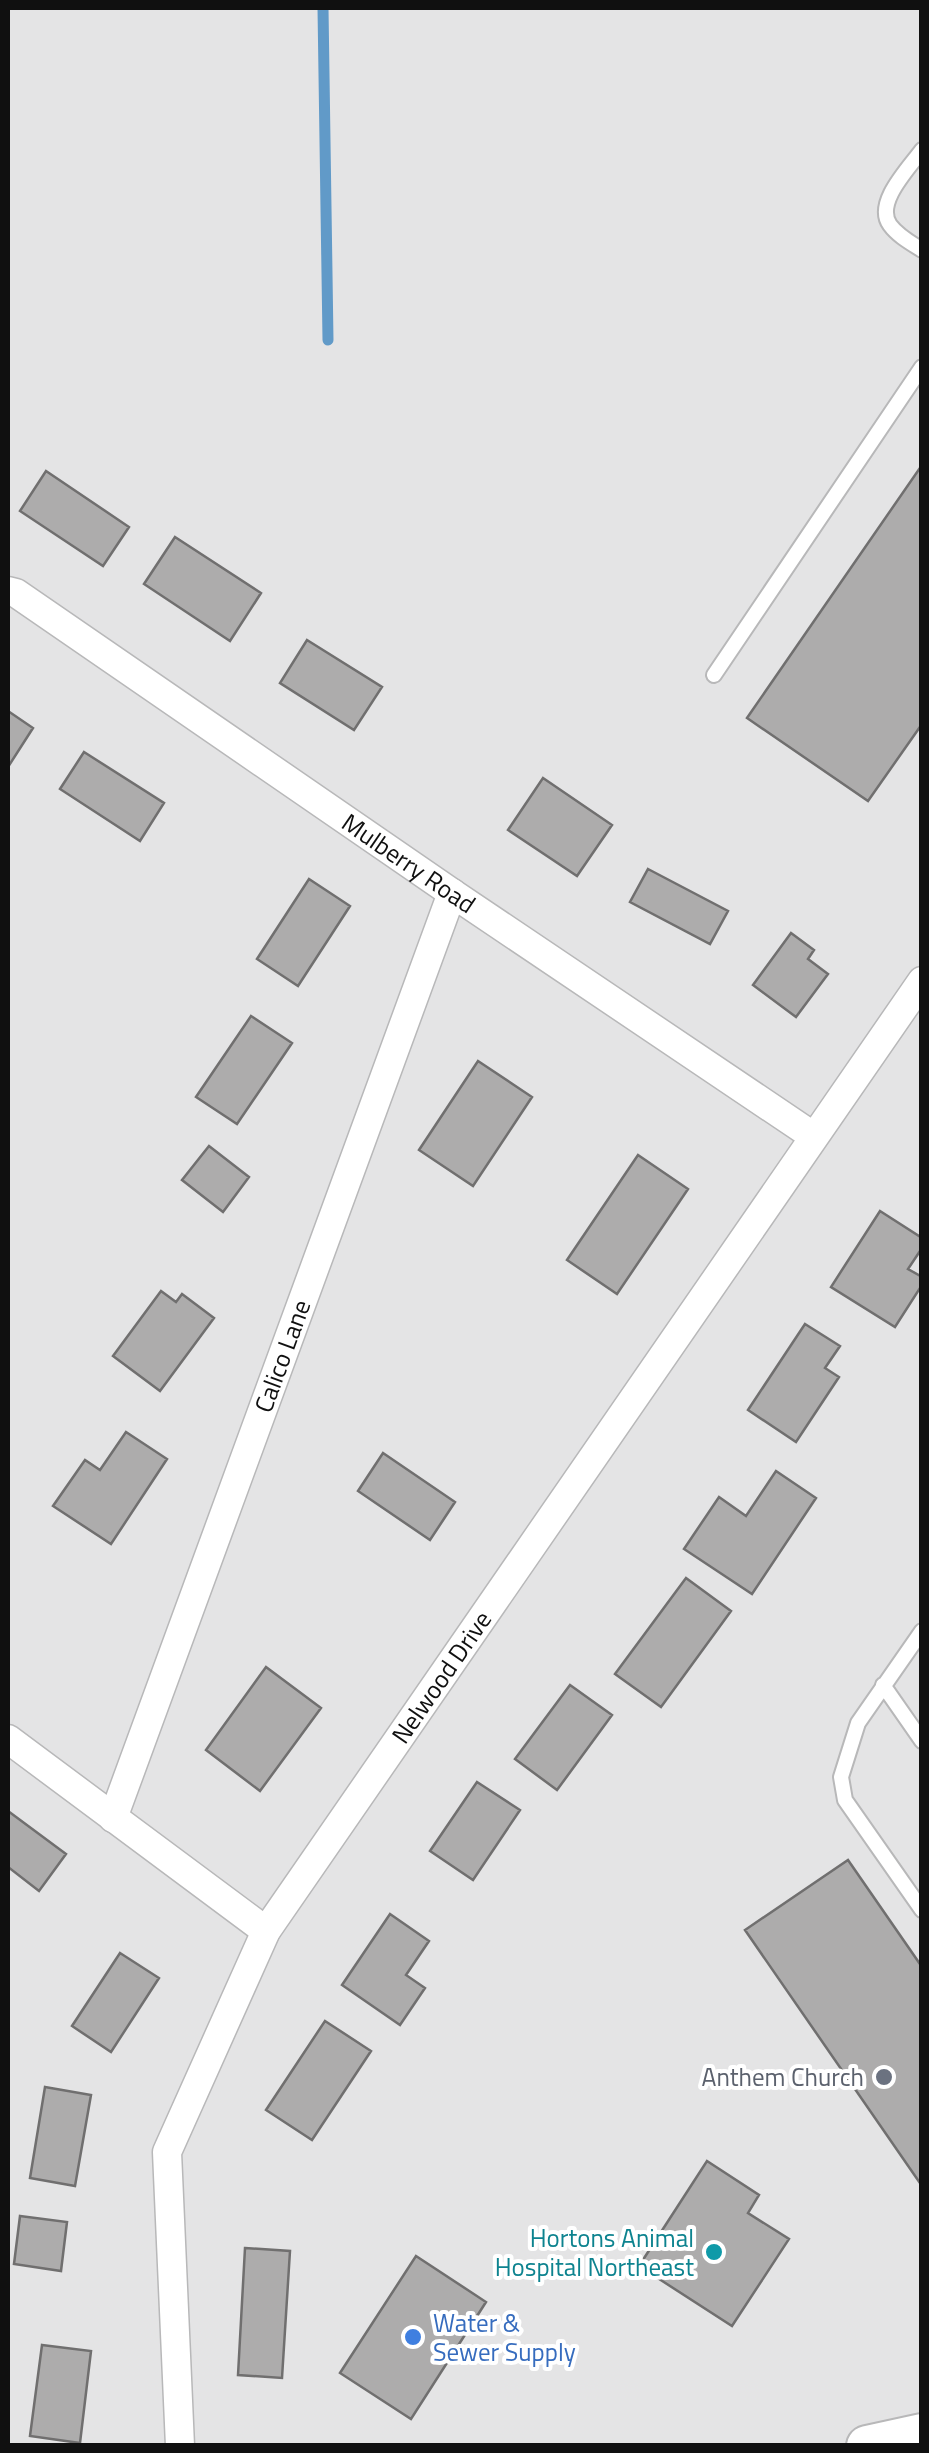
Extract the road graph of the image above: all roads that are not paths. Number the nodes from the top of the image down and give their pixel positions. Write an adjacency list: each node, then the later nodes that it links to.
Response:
1 (922, 150): 2 (lane)
2 (922, 250)
3 (922, 367): 5 (lane)
4 (8, 591): 6 (street, Mulberry Road)
5 (714, 674)
6 (452, 893): 8 (street, Mulberry Road); 13 (street, Calico Lane)
7 (922, 981): 8 (street, Nelwood Drive)
8 (812, 1136): 15 (street, Nelwood Drive)
9 (922, 1631): 10 (lane)
10 (883, 1686): 12 (lane); 14 (lane)
11 (8, 1739): 13 (street)
12 (922, 1741)
13 (113, 1818): 15 (street)
14 (922, 1910)
15 (266, 1931): 17 (street, Nelwood Drive)
16 (922, 2434): 18 (main road)
17 (180, 2446)
18 (867, 2446)

